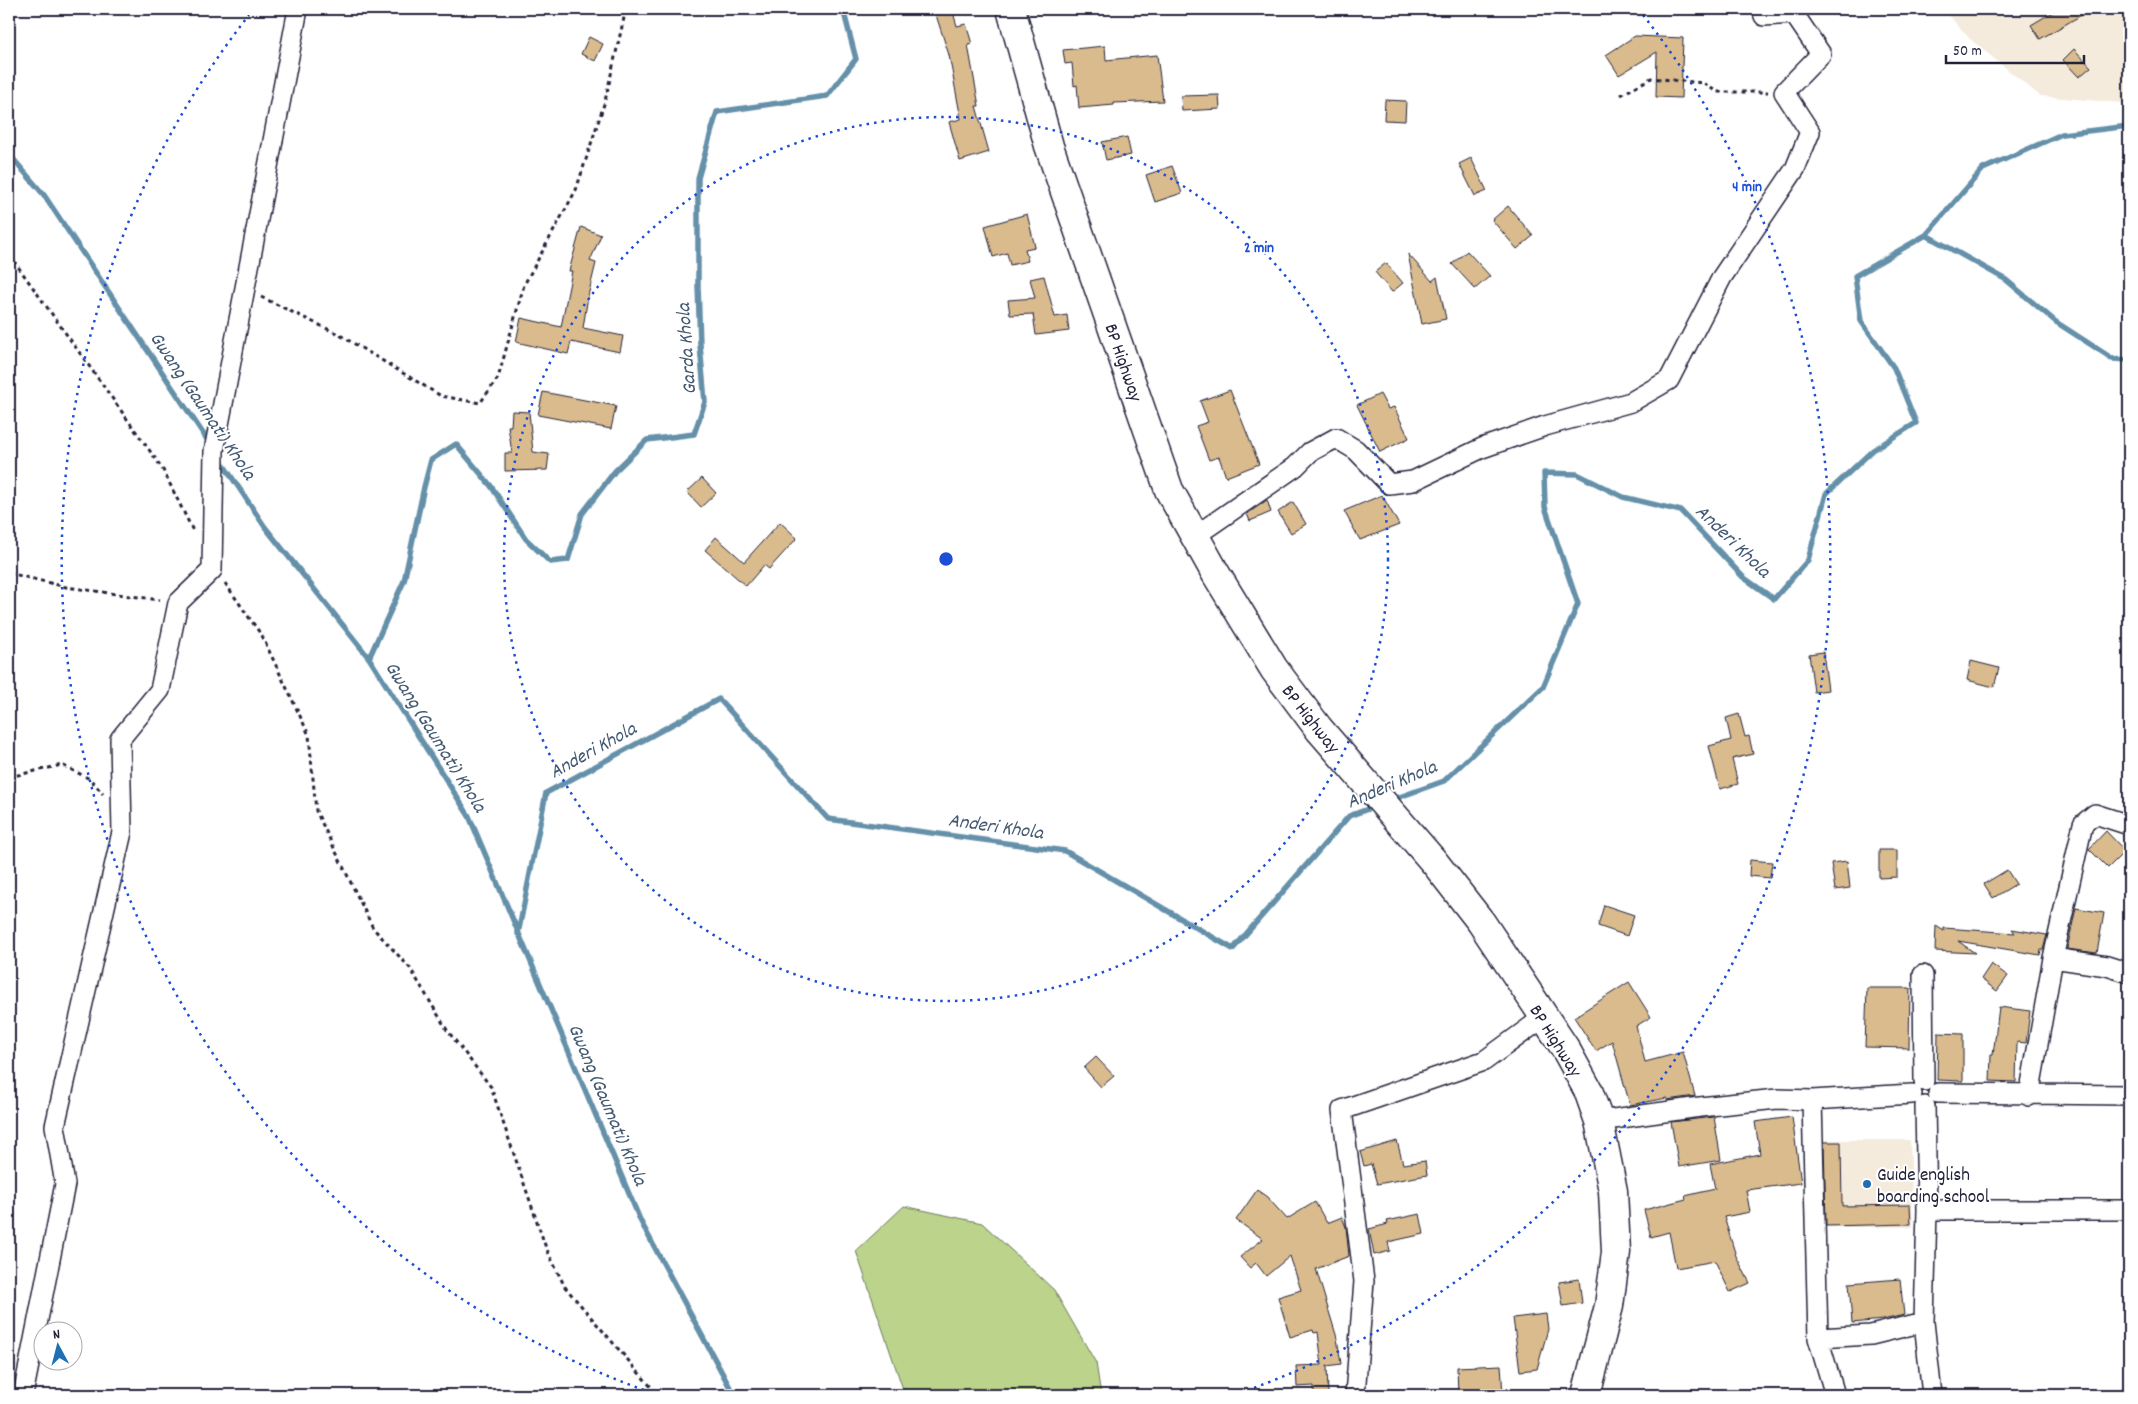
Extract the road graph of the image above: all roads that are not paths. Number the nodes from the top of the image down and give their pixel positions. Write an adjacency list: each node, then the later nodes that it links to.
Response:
1 (298, 9): 19 (street)
2 (1011, 9): 4 (highway, BP Highway)
3 (1762, 9): 4 (street)
4 (1195, 536): 9 (highway, BP Highway)
5 (2129, 825): 6 (street)
6 (2053, 958): 7 (street); 12 (street)
7 (2129, 973)
8 (1923, 975): 10 (street)
9 (1544, 1017): 14 (highway, BP Highway); 20 (street)
10 (1925, 1094): 12 (street); 13 (street); 15 (street)
11 (2129, 1095): 12 (street)
12 (2029, 1096)
13 (1812, 1100): 14 (street); 18 (street)
14 (1599, 1121): 21 (highway, BP Highway)
15 (1927, 1210): 16 (street); 17 (street)
16 (2129, 1210)
17 (1924, 1322): 18 (street); 23 (street)
18 (1818, 1338): 22 (street)
19 (23, 1395)
20 (1355, 1395)
21 (1586, 1395)
22 (1835, 1395)
23 (1932, 1395)

